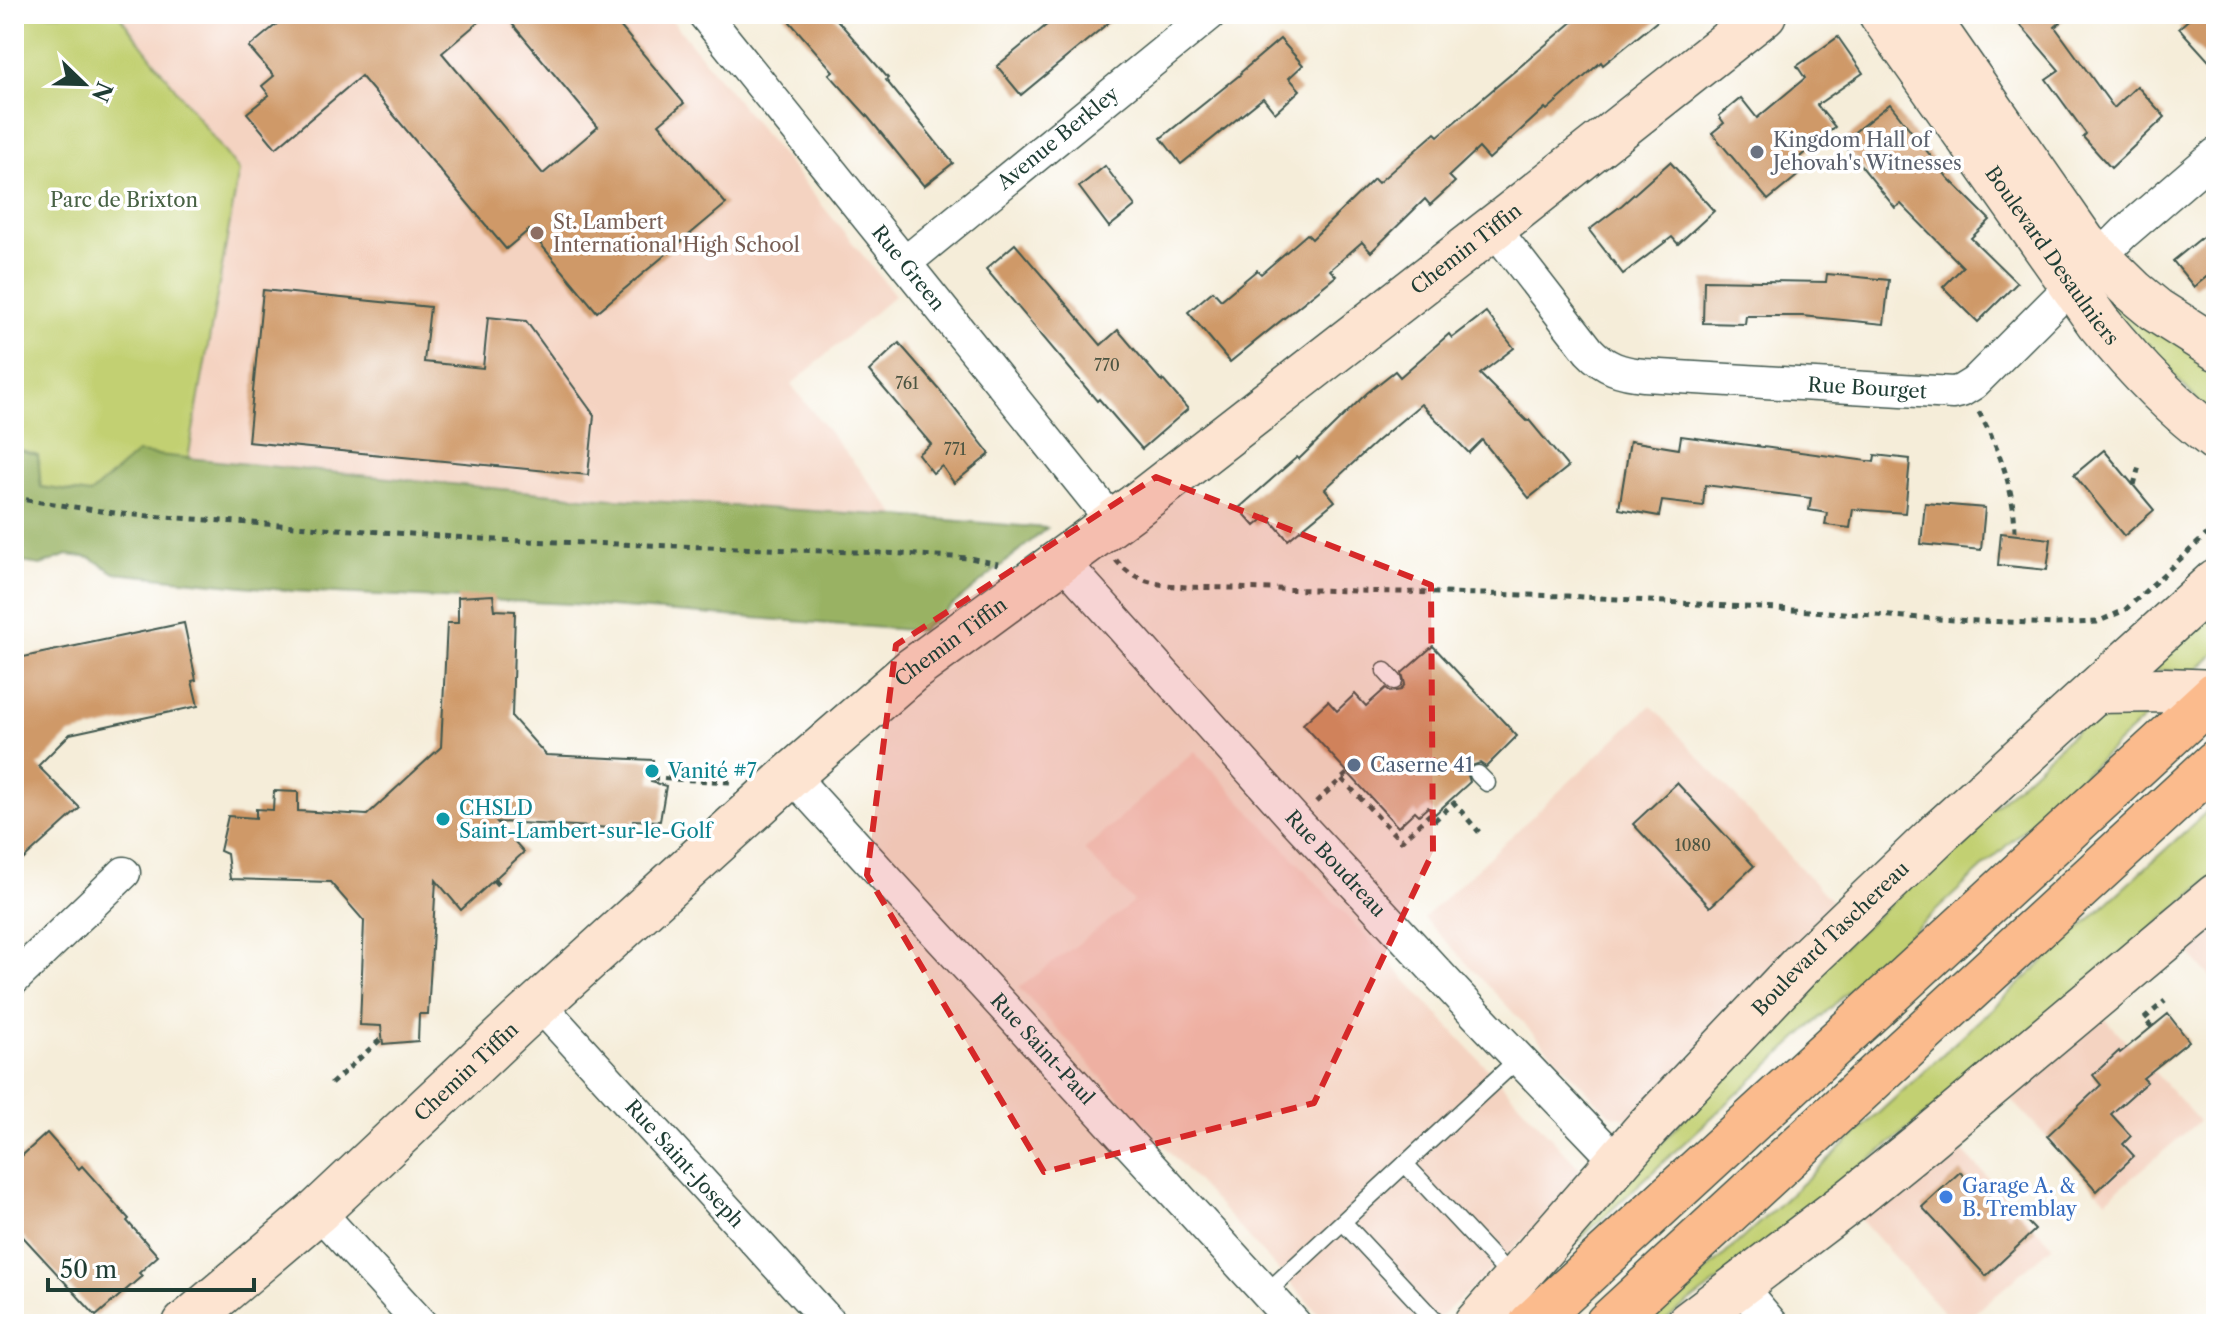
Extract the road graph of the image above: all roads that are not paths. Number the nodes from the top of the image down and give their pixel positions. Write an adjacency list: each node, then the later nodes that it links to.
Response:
1 (704, 14): 8 (street, Rue Green)
2 (1210, 14): 8 (street, Avenue Berkley)
3 (1764, 14): 7 (street, Chemin Tiffin)
4 (1881, 14): 9 (street, Boulevard Desaulniers)
5 (1925, 14): 9 (street, Boulevard Desaulniers)
6 (2216, 154): 9 (street)
7 (1493, 227): 9 (street, Rue Bourget); 12 (street, Chemin Tiffin)
8 (906, 262): 12 (street, Rue Green)
9 (2085, 272): 10 (street, Boulevard Desaulniers); 11 (street, Boulevard Desaulniers)
10 (2216, 348)
11 (2216, 439)
12 (1113, 539): 13 (street, Chemin Tiffin)
13 (1061, 559): 18 (street, Chemin Tiffin); 23 (street, Rue Boudreau)
14 (2216, 581): 15 (street, Boulevard Taschereau)
15 (2095, 691): 16 (street); 24 (street, Boulevard Taschereau)
16 (2216, 692): 37 (highway)
17 (2216, 762): 38 (highway)
18 (791, 775): 22 (street, Chemin Tiffin); 30 (street, Rue Saint-Paul)
19 (124, 873): 21 (street)
20 (2216, 896): 29 (street)
21 (14, 979)
22 (539, 1004): 26 (street, Chemin Tiffin); 33 (street, Rue Saint-Joseph)
23 (1518, 1059): 24 (street, Rue Boudreau); 25 (lane)
24 (1618, 1162): 28 (street, Boulevard Taschereau)
25 (1405, 1164): 27 (lane); 28 (lane)
26 (318, 1211): 31 (street, Chemin Tiffin); 32 (street)
27 (1343, 1222): 30 (lane); 35 (lane)
28 (1513, 1279): 36 (street, Boulevard Taschereau)
29 (1739, 1285): 39 (street); 40 (street)
30 (1266, 1293): 34 (street, Rue Saint-Paul)
31 (185, 1324)
32 (421, 1324)
33 (831, 1324)
34 (1295, 1324)
35 (1438, 1324)
36 (1476, 1324)
37 (1531, 1324)
38 (1607, 1324)
39 (1688, 1324)
40 (1772, 1324)

